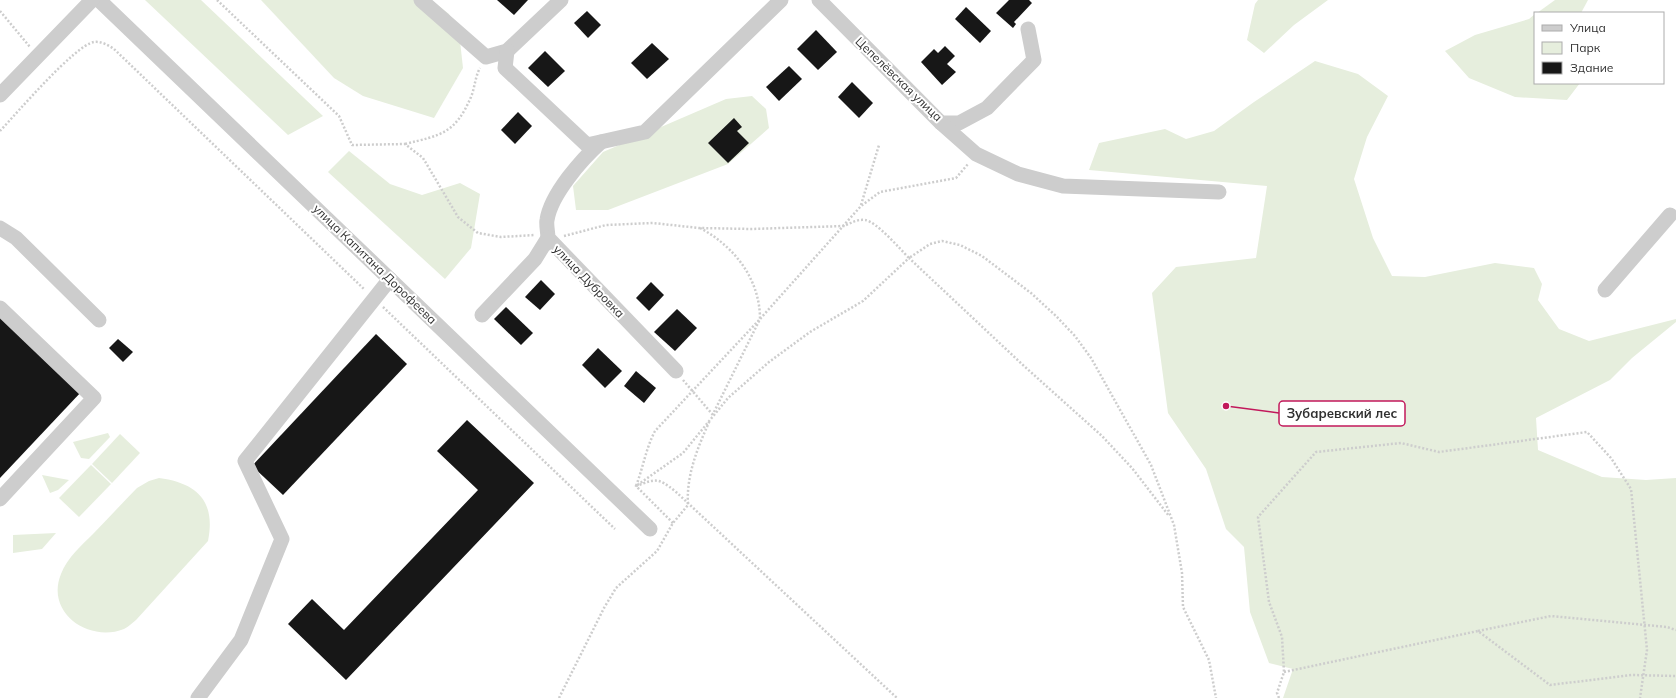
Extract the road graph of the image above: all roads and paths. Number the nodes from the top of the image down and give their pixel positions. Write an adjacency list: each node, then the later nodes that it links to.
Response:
1 (92, 0): 12 (street)
2 (99, 0): 28 (street, улица Капитана Дорофеева)
3 (217, 0): 17 (path)
4 (421, 0): 11 (street)
5 (561, 0): 10 (street)
6 (781, 0): 16 (street, улица Дубровка)
7 (819, 0): 14 (street, Цепелёвская улица)
8 (0, 11): 12 (path)
9 (1028, 29): 14 (street, Цепелёвская улица)
10 (507, 51): 11 (street); 16 (street, улица Дубровка)
11 (486, 56): 17 (path)
12 (38, 57): 13 (street)
13 (0, 96)
14 (941, 123): 19 (street)
15 (0, 131): 30 (path)
16 (602, 142): 26 (street, улица Дубровка)
17 (405, 144): 26 (path)
18 (879, 145): 21 (path)
19 (976, 154): 20 (street); 21 (path)
20 (1220, 192)
21 (861, 206): 23 (path)
22 (1674, 213): 29 (street)
23 (844, 226): 25 (path); 27 (path); 33 (path)
24 (0, 228): 34 (street)
25 (699, 228): 26 (path); 33 (path)
26 (548, 238): 32 (street); 35 (street, улица Дубровка)
27 (909, 258): 37 (path); 41 (path); 41 (path)
28 (390, 279): 30 (street); 44 (street, улица Капитана Дорофеева)
29 (1605, 290)
30 (375, 299): 43 (path); 51 (street)
31 (0, 308): 39 (street)
32 (482, 315)
33 (760, 319): 36 (path); 37 (path)
34 (99, 320)
35 (676, 372): 36 (path)
36 (692, 391): 37 (path); 38 (path)
37 (713, 415): 38 (path); 40 (path)
38 (636, 486): 40 (path); 42 (path)
39 (0, 499)
40 (688, 505): 42 (path); 53 (path)
41 (1172, 520): 54 (path)
42 (674, 523): 52 (path)
43 (615, 529)
44 (650, 529)
45 (1644, 625): 46 (path); 47 (path); 48 (path); 49 (path)
46 (1676, 630)
47 (1478, 631): 48 (path); 49 (path)
48 (1284, 672): 55 (path)
49 (1643, 675): 50 (path); 56 (path)
50 (1676, 676)
51 (198, 698)
52 (559, 698)
53 (897, 698)
54 (1216, 698)
55 (1279, 698)
56 (1640, 698)

